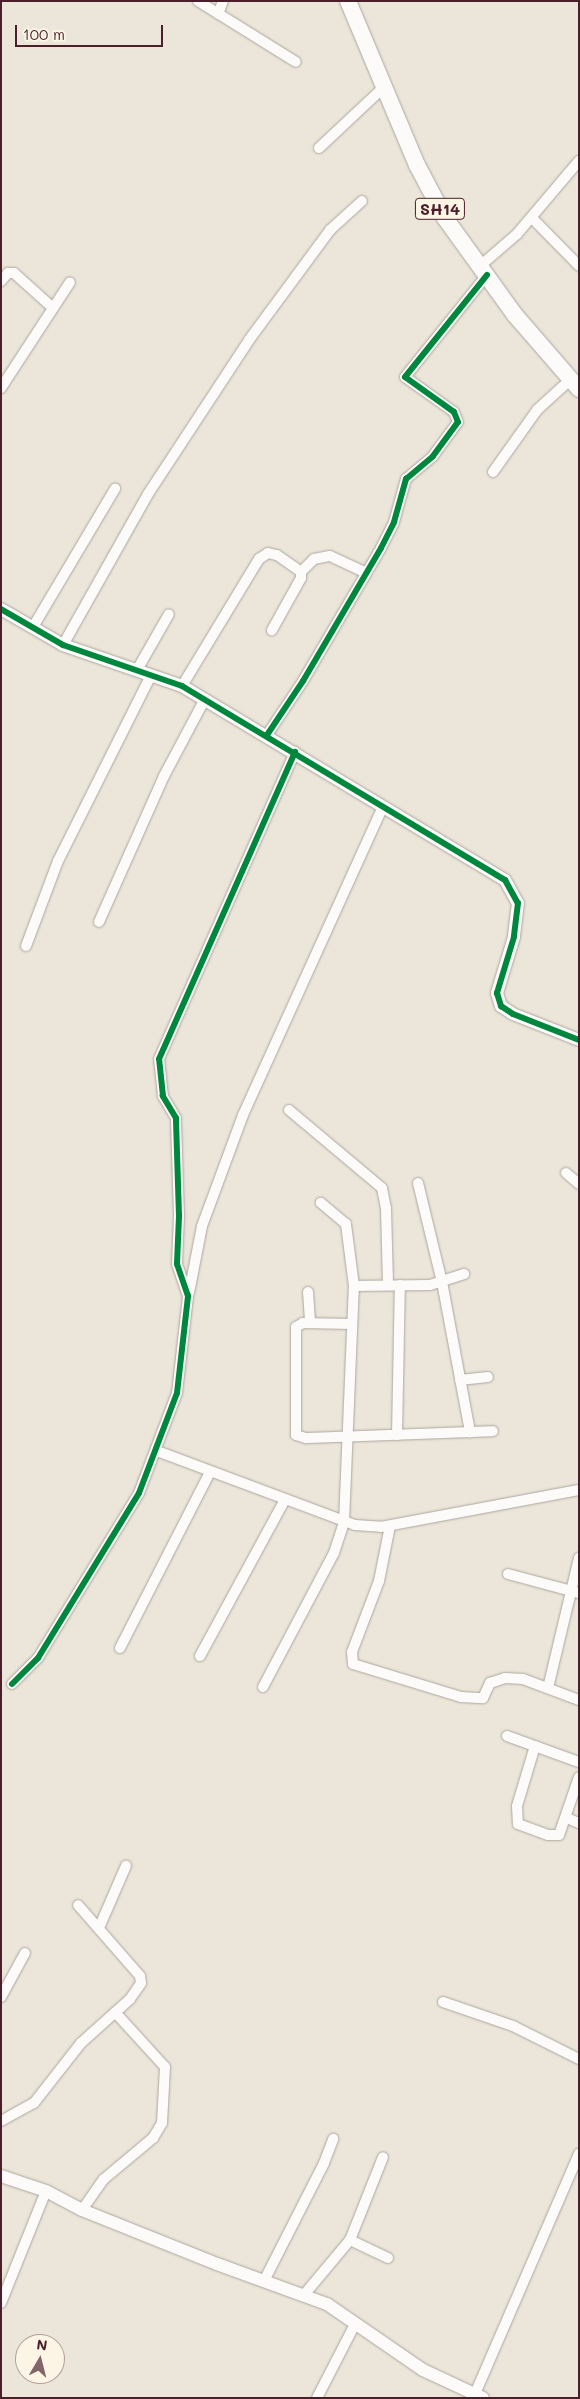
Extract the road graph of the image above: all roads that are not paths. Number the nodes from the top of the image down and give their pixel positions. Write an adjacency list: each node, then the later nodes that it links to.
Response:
1 (198, 1): 4 (street)
2 (223, 1): 4 (street)
3 (348, 1): 6 (main road, SH14 / SH14)
4 (218, 14): 5 (street)
5 (296, 62)
6 (384, 87): 7 (street); 12 (main road, SH14 / SH14)
7 (319, 148)
8 (579, 161): 10 (street)
9 (362, 202): 26 (street)
10 (532, 218): 11 (street); 12 (street)
11 (579, 266)
12 (484, 270): 16 (main road, SH14 / SH14); 21 (street)
13 (1, 281): 15 (street)
14 (70, 282): 15 (street)
15 (53, 308): 17 (street)
16 (575, 384): 18 (street)
17 (1, 388)
18 (493, 472)
19 (115, 489): 24 (street)
20 (300, 572): 21 (street); 25 (street); 29 (street)
21 (366, 573): 31 (street)
22 (1, 609): 24 (street)
23 (169, 614): 27 (street)
24 (33, 627): 26 (street)
25 (272, 630)
26 (63, 645): 27 (street)
27 (137, 670): 28 (street)
28 (151, 675): 29 (street); 35 (street)
29 (182, 686): 30 (street)
30 (205, 699): 31 (street); 34 (street)
31 (267, 735): 32 (street)
32 (295, 752): 33 (street); 48 (street)
33 (382, 809): 36 (street); 48 (street)
34 (99, 922)
35 (26, 946)
36 (579, 1040)
37 (289, 1110): 44 (street)
38 (566, 1173): 40 (street)
39 (418, 1183): 43 (street)
40 (579, 1184)
41 (321, 1203): 46 (street)
42 (464, 1274): 43 (street)
43 (442, 1282): 45 (street); 52 (street)
44 (388, 1285): 45 (street); 46 (street)
45 (400, 1285): 55 (street)
46 (354, 1286): 50 (street)
47 (308, 1292): 49 (street)
48 (188, 1296): 57 (street)
49 (310, 1323): 50 (street); 56 (street)
50 (352, 1324): 56 (street)
51 (488, 1377): 52 (street)
52 (460, 1380): 54 (street)
53 (493, 1431): 54 (street)
54 (470, 1432): 55 (street)
55 (397, 1434): 56 (street)
56 (348, 1436): 61 (street)
57 (157, 1451): 58 (street); 68 (street)
58 (210, 1472): 60 (street); 66 (street)
59 (579, 1490): 62 (street)
60 (284, 1501): 61 (street); 67 (street)
61 (344, 1522): 62 (street); 69 (street)
62 (390, 1526): 70 (street)
63 (579, 1558): 65 (street)
64 (508, 1574): 65 (street)
65 (575, 1591): 70 (street)
66 (120, 1648)
67 (200, 1656)
68 (12, 1684)
69 (263, 1687)
70 (548, 1688): 71 (street)
71 (579, 1700)
72 (507, 1736): 73 (street)
73 (535, 1746): 74 (street); 76 (street)
74 (579, 1762)
75 (579, 1777): 76 (street)
76 (567, 1818): 77 (street)
77 (579, 1823)
78 (126, 1866): 80 (street)
79 (78, 1905): 80 (street)
80 (98, 1928): 84 (street)
81 (25, 1953): 82 (street)
82 (1, 1997)
83 (443, 2002): 85 (street)
84 (115, 2012): 86 (street); 92 (street)
85 (579, 2059)
86 (1, 2121)
87 (333, 2139): 95 (street)
88 (579, 2154): 99 (street)
89 (383, 2157): 93 (street)
90 (1, 2176): 91 (street)
91 (46, 2191): 92 (street); 97 (street)
92 (82, 2210): 95 (street)
93 (350, 2240): 94 (street); 96 (street)
94 (388, 2258)
95 (264, 2281): 96 (street)
96 (303, 2296): 98 (street)
97 (1, 2303)
98 (355, 2324): 99 (street); 100 (street)
99 (479, 2396)
100 (318, 2398)

